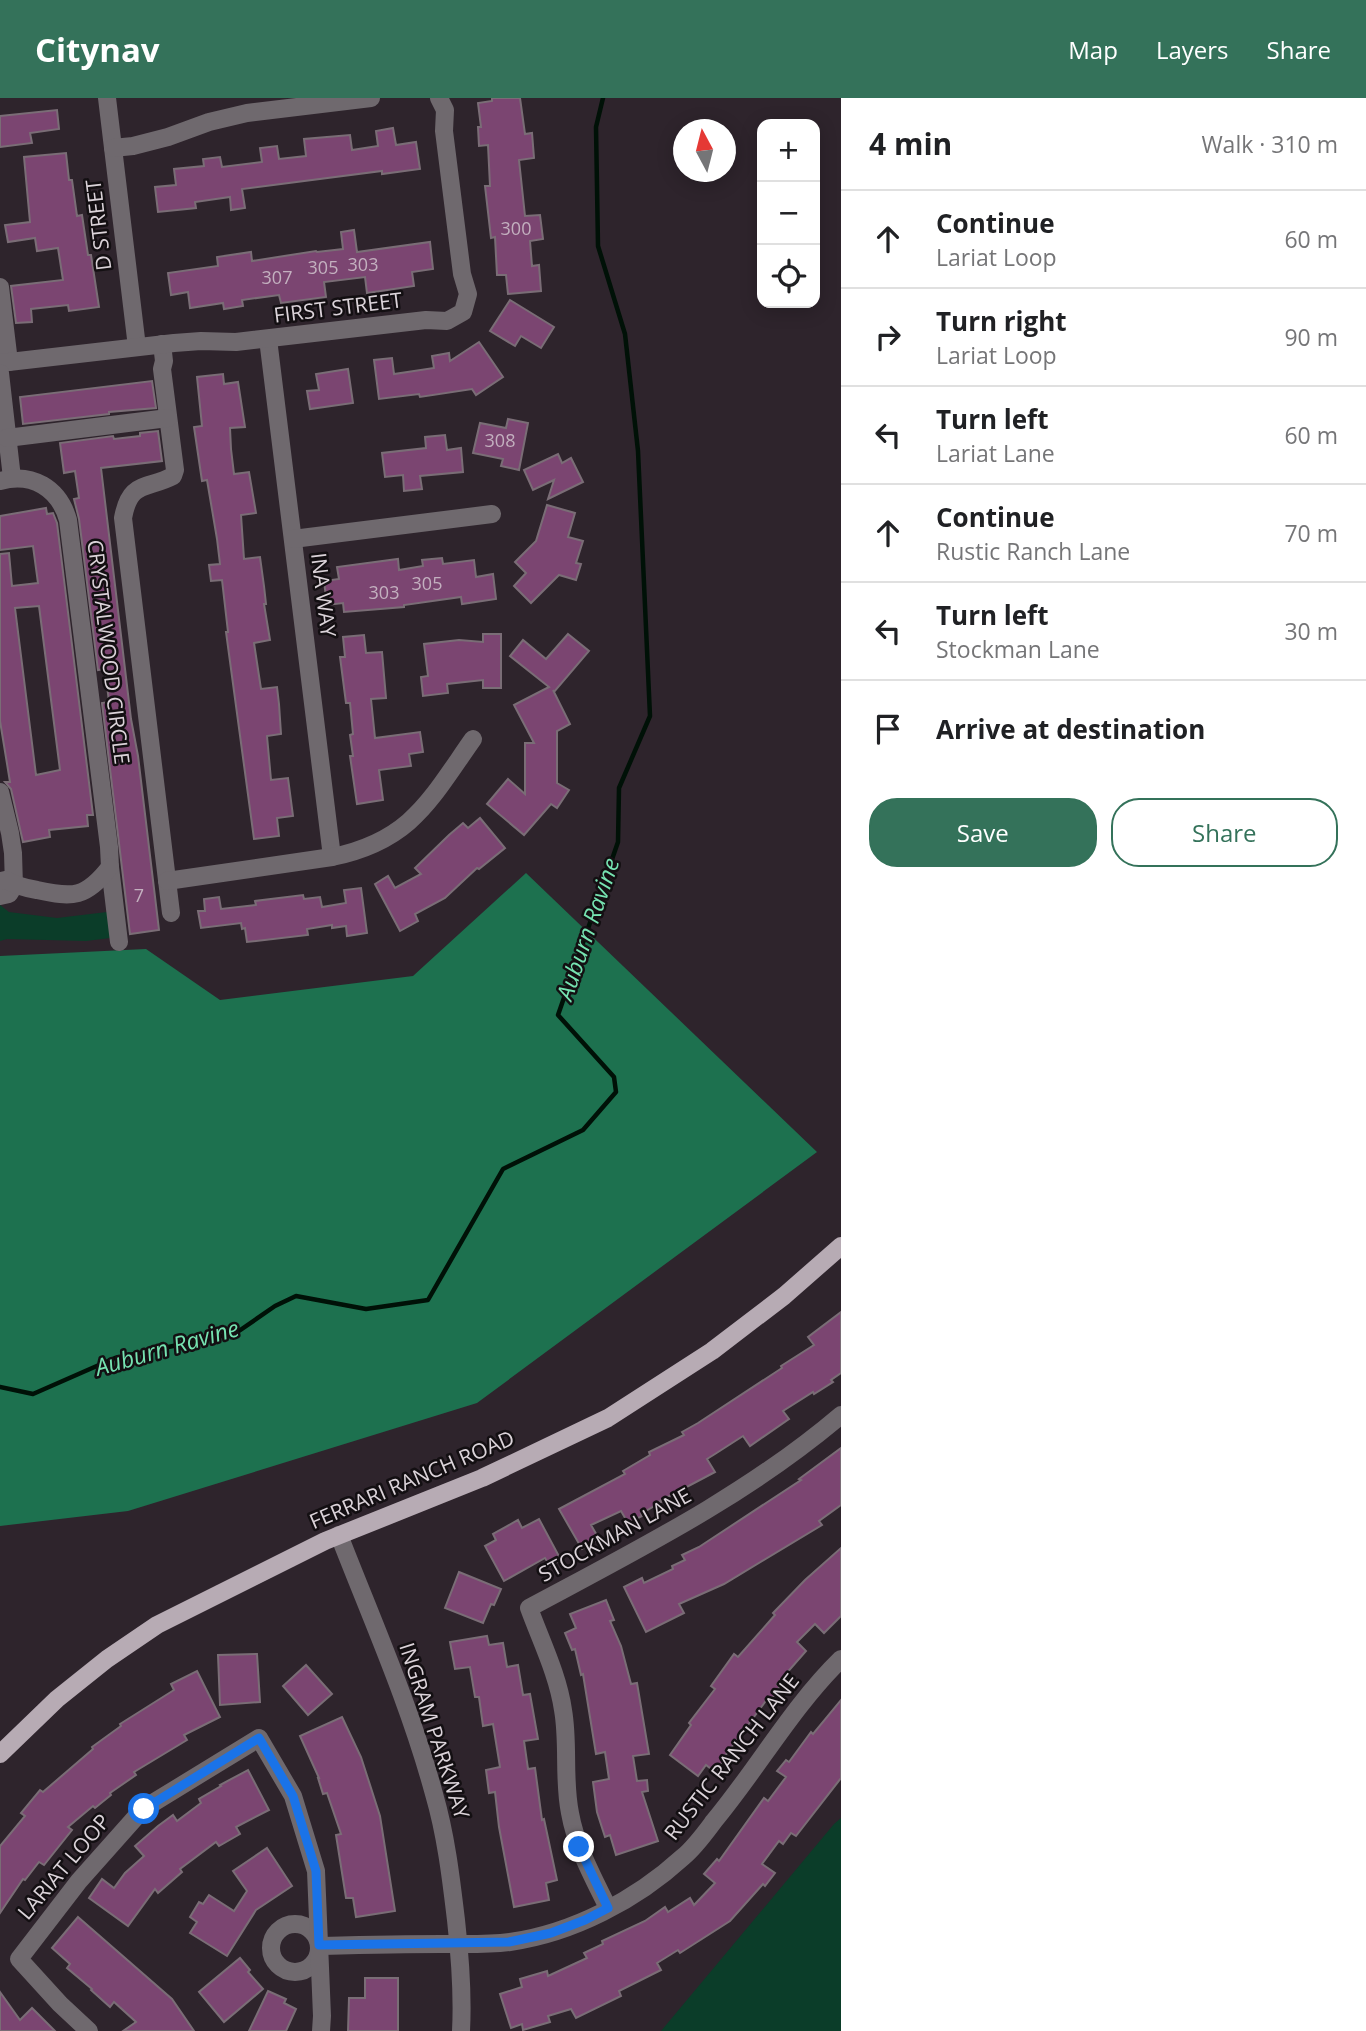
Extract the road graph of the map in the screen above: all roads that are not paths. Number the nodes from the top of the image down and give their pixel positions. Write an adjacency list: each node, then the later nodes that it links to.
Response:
1 (107, 98): 4 (street, D STREET)
2 (371, 98): 4 (street)
3 (439, 98): 6 (street, FIRST STREET)
4 (113, 148): 8 (street, D STREET)
5 (0, 287): 9 (street, CRYSTALWOOD CIRCLE)
6 (268, 339): 7 (street, FIRST STREET); 14 (street, INA WAY)
7 (163, 344): 8 (street, FIRST STREET); 10 (street)
8 (137, 348): 9 (street, FIRST STREET)
9 (3, 366): 11 (street, CRYSTALWOOD CIRCLE)
10 (168, 418): 11 (street); 19 (street)
11 (7, 438): 12 (street, CRYSTALWOOD CIRCLE)
12 (6, 480): 18 (street, CRYSTALWOOD CIRCLE)
13 (492, 514): 14 (street)
14 (293, 539): 17 (street, INA WAY)
15 (473, 739): 17 (street)
16 (0, 792): 20 (street)
17 (332, 857): 19 (street)
18 (110, 867): 20 (street); 22 (street, CRYSTALWOOD CIRCLE)
19 (167, 881): 21 (street)
20 (5, 887)
21 (171, 913)
22 (119, 942)
23 (841, 1246): 25 (main road, FERRARI RANCH ROAD)
24 (841, 1415): 28 (street, STOCKMAN LANE)
25 (339, 1535): 27 (main road, FERRARI RANCH ROAD); 29 (street, INGRAM PARKWAY)
26 (841, 1659): 28 (street, RUSTIC RANCH LANE)
27 (0, 1754)
28 (608, 1908): 29 (street, RUSTIC RANCH LANE)
29 (459, 1944): 30 (street, RUSTIC RANCH LANE); 33 (street, INGRAM PARKWAY)
30 (319, 1945): 31 (street, LARIAT LOOP); 32 (street, LARIAT LOOP)
31 (89, 2031)
32 (321, 2031)
33 (461, 2031)

